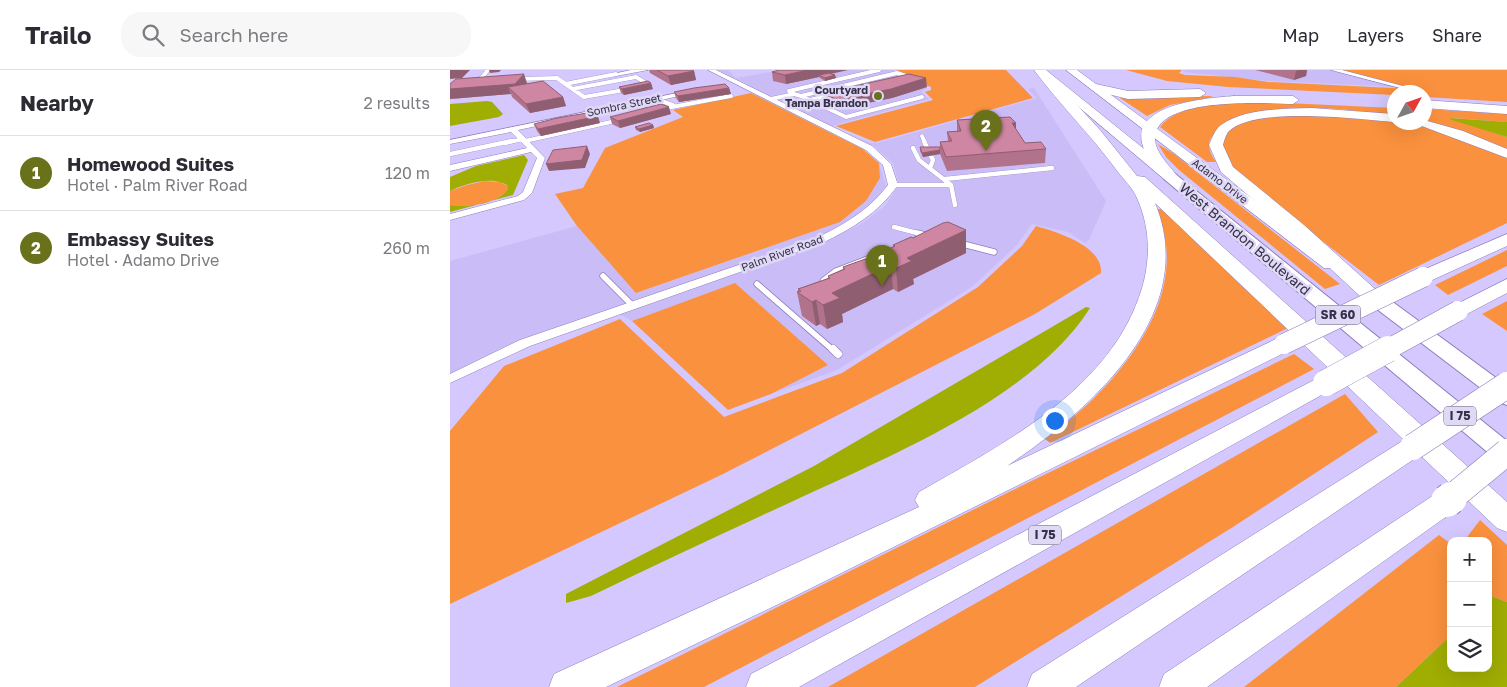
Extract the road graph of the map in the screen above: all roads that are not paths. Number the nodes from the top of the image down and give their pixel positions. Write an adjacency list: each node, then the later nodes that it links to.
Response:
1 (488, 70): 16 (lane)
2 (644, 70): 9 (street)
3 (712, 70): 18 (street)
4 (879, 70): 12 (lane)
5 (889, 70): 10 (lane)
6 (1039, 70): 53 (highway); 57 (main road, SR 60)
7 (1072, 70): 21 (main road, Adamo Drive / SR 60)
8 (1334, 70): 19 (street)
9 (613, 72): 17 (lane)
10 (897, 73): 24 (lane); 28 (lane)
11 (832, 77): 12 (lane)
12 (844, 78): 25 (lane)
13 (517, 79): 17 (lane)
14 (488, 81): 16 (lane)
15 (468, 82): 16 (lane)
16 (478, 82)
17 (564, 83): 22 (lane)
18 (739, 84): 20 (street); 32 (street)
19 (1396, 85)
20 (721, 87)
21 (1096, 88): 29 (highway); 42 (main road, Adamo Drive / SR 60)
22 (572, 89): 22 (lane)
23 (702, 90): 31 (street, Sombra Street)
24 (846, 91)
25 (789, 92)
26 (837, 93): 33 (lane)
27 (730, 96): 34 (lane)
28 (801, 96): 32 (lane); 33 (lane)
29 (1306, 96)
30 (922, 97): 33 (lane)
31 (655, 98): 34 (lane); 43 (street, Sombra Street)
32 (771, 99): 60 (street)
33 (810, 100)
34 (673, 105): 38 (lane)
35 (1387, 105): 42 (highway)
36 (1432, 105): 37 (highway)
37 (1507, 110)
38 (653, 111)
39 (1387, 117): 73 (highway)
40 (625, 118): 45 (lane)
41 (1432, 126): 51 (highway)
42 (1149, 128): 57 (highway); 73 (main road, Adamo Drive / SR 60)
43 (513, 129): 45 (street); 46 (street, Sombra Street)
44 (922, 136): 49 (lane)
45 (524, 140): 48 (street); 50 (lane)
46 (450, 142)
47 (914, 148): 55 (lane)
48 (533, 149): 54 (street); 62 (street)
49 (928, 150)
50 (450, 154)
51 (1507, 154)
52 (931, 156): 55 (lane)
53 (1117, 159): 80 (highway); 81 (highway)
54 (450, 168)
55 (930, 168): 58 (lane)
56 (1052, 168): 58 (lane)
57 (1169, 176): 79 (highway, West Brandon Boulevard / SR 60)
58 (945, 179): 59 (lane)
59 (952, 185): 60 (lane); 61 (lane)
60 (892, 186): 74 (street, Palm River Road)
61 (955, 205)
62 (450, 217)
63 (894, 227): 64 (lane)
64 (932, 236)
65 (1507, 239): 81 (highway, bridge)
66 (949, 241): 68 (lane)
67 (890, 251): 70 (lane)
68 (994, 252)
69 (603, 276): 74 (lane)
70 (843, 277)
71 (757, 284): 75 (lane)
72 (1507, 285): 84 (highway, I 75, bridge)
73 (1368, 293): 78 (highway, SR 60)
74 (632, 305): 76 (street, Palm River Road)
75 (838, 354)
76 (450, 379)
77 (1507, 385): 85 (highway, I 75, bridge)
78 (1507, 397)
79 (1507, 453): 82 (highway, bridge)
80 (1507, 520)
81 (782, 587): 83 (highway)
82 (1216, 659): 86 (highway); 87 (highway)
83 (567, 687)
84 (764, 687)
85 (1045, 687)
86 (1177, 687)
87 (1182, 687)

